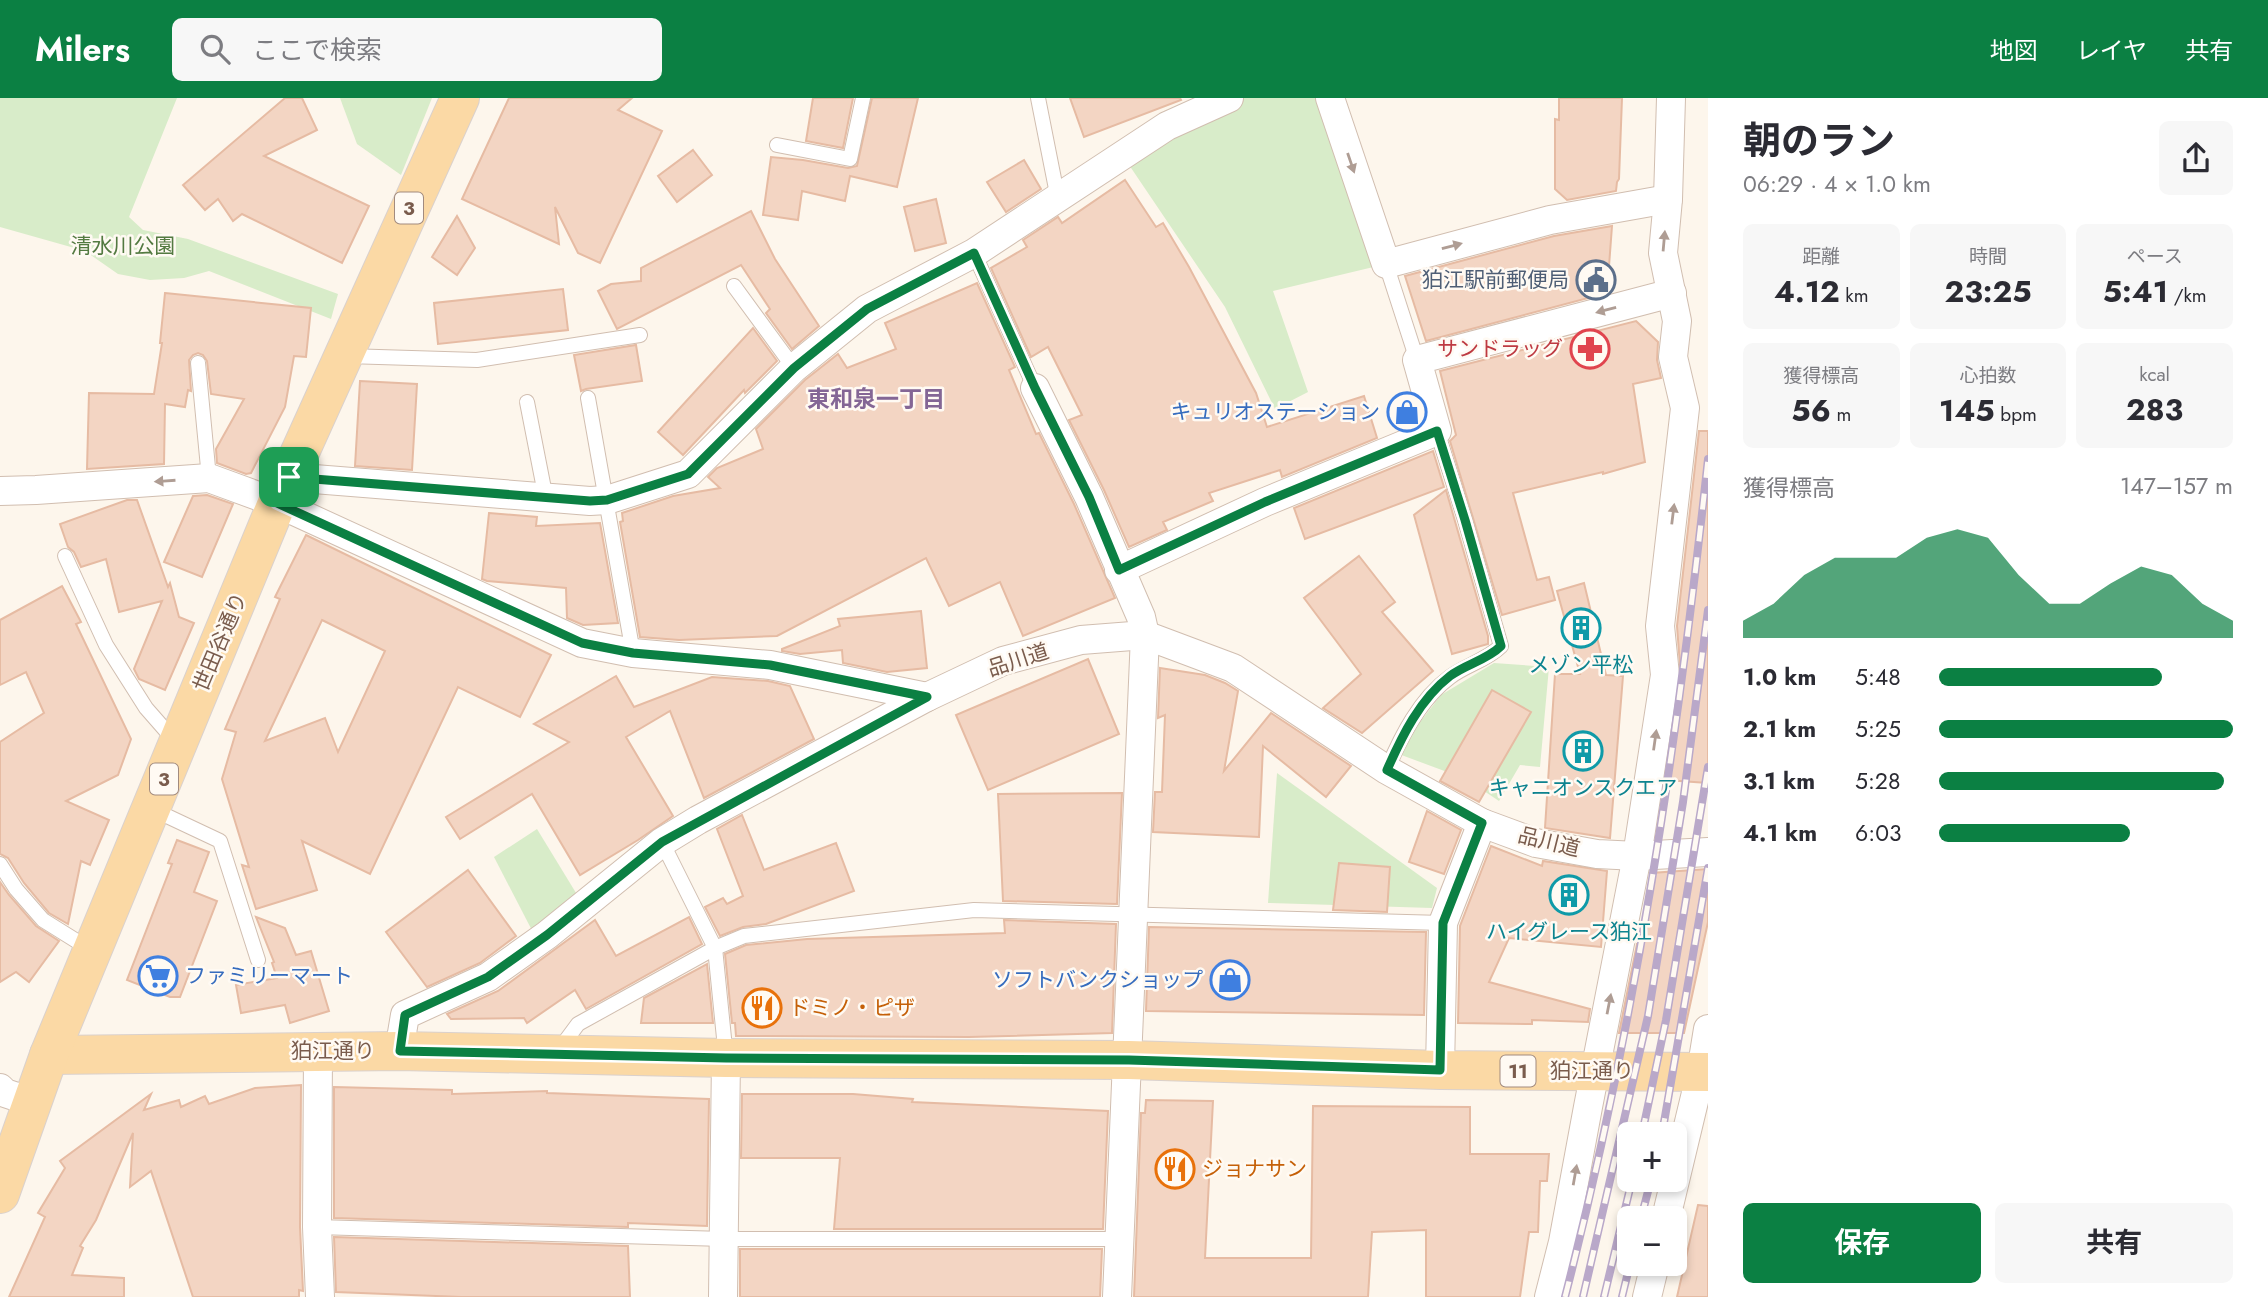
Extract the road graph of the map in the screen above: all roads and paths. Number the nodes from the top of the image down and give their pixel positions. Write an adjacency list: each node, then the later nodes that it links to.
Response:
1 (460, 98): 15 (main road, 世田谷通り / 3)
2 (863, 98): 7 (lane)
3 (1038, 98): 8 (lane)
4 (1229, 98): 8 (street)
5 (1330, 98): 11 (street, one-way to 11)
6 (1671, 98): 9 (street)
7 (777, 145)
8 (1058, 199): 10 (street)
9 (1668, 199): 11 (street, one-way to 9); 13 (street, one-way to 9)
10 (974, 253): 18 (street); 19 (lane)
11 (1386, 264): 16 (lane)
12 (734, 286): 18 (lane)
13 (1672, 293): 16 (street, one-way to 16); 39 (street, one-way to 13)
14 (640, 335): 15 (lane)
15 (343, 356): 24 (main road, 世田谷通り / 3)
16 (1417, 360): 22 (street)
17 (198, 363): 23 (lane)
18 (794, 368): 27 (street)
19 (1035, 388): 29 (street)
20 (587, 398): 27 (lane)
21 (527, 402): 26 (lane)
22 (1437, 431): 29 (street); 34 (lane)
23 (209, 478): 24 (street); 25 (street, one-way to 25)
24 (283, 490): 26 (street); 31 (street); 33 (main road, 世田谷通り / 3)
25 (0, 491)
26 (546, 499): 27 (street)
27 (607, 500): 31 (lane)
28 (65, 556): 33 (lane)
29 (1119, 570): 30 (street)
30 (1146, 635): 32 (street, 品川道); 34 (street, 品川道); 41 (street)
31 (633, 653): 32 (street)
32 (927, 697): 37 (street, 品川道)
33 (177, 744): 35 (main road, 世田谷通り / 3)
34 (1387, 770): 36 (street, 品川道)
35 (152, 809): 44 (main road, 世田谷通り / 3); 45 (lane)
36 (1482, 823): 39 (street, 品川道); 42 (street)
37 (662, 842): 43 (lane); 48 (street, 品川道)
38 (1708, 852): 39 (street, 品川道)
39 (1637, 856): 54 (street, one-way to 39)
40 (0, 864): 44 (lane)
41 (1135, 914): 42 (lane); 43 (lane); 52 (street)
42 (1443, 923): 53 (street)
43 (715, 948): 49 (lane); 51 (lane)
44 (92, 951): 50 (main road, 世田谷通り / 3)
45 (258, 960)
46 (1708, 1030): 55 (street)
47 (317, 1051): 48 (main road, 狛江通り / 11); 50 (main road, 狛江通り / 11); 59 (street)
48 (400, 1051): 49 (main road, 狛江通り / 11)
49 (555, 1054): 51 (main road, 狛江通り / 11)
50 (49, 1055): 56 (main road, 世田谷通り / 3)
51 (726, 1058): 52 (main road, 狛江通り / 11); 60 (street)
52 (1129, 1060): 53 (main road, 狛江通り / 11); 61 (street)
53 (1440, 1070): 54 (main road, 狛江通り / 11)
54 (1596, 1071): 55 (main road, 狛江通り / 11); 66 (street, one-way to 54)
55 (1705, 1072): 58 (street)
56 (16, 1095): 57 (main road, 世田谷通り / 3)
57 (0, 1194)
58 (1669, 1206)
59 (317, 1227): 60 (lane); 63 (street)
60 (724, 1239): 61 (lane); 64 (street)
61 (1120, 1240): 65 (street)
62 (1652, 1276): 67 (street)
63 (320, 1297)
64 (723, 1297)
65 (1117, 1297)
66 (1549, 1297)
67 (1647, 1297)

